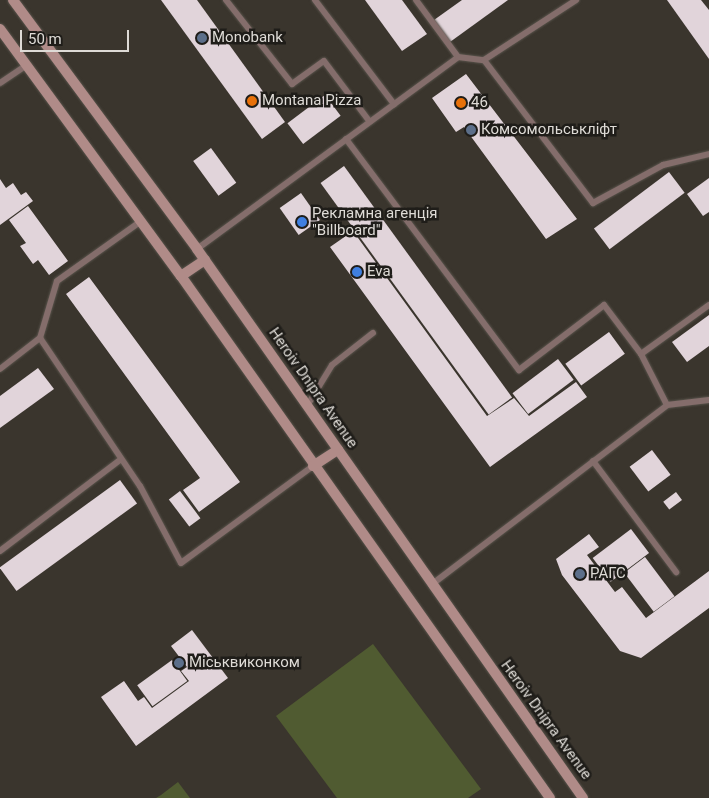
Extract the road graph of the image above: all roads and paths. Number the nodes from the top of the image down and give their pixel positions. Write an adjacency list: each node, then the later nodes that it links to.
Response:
1 (14, 0): 16 (street, Heroiv Dnipra Avenue)
2 (226, 0): 12 (lane)
3 (315, 0): 11 (lane)
4 (416, 0): 7 (lane)
5 (576, 0): 8 (lane)
6 (0, 29): 9 (street)
7 (458, 57): 8 (lane); 11 (lane)
8 (484, 60): 14 (lane)
9 (27, 65): 10 (lane); 15 (street)
10 (0, 83)
11 (394, 104): 12 (lane)
12 (370, 122): 13 (lane)
13 (346, 139): 16 (lane); 22 (lane)
14 (709, 154)
15 (141, 221): 18 (street); 21 (lane)
16 (197, 249): 17 (street, Heroiv Dnipra Avenue)
17 (205, 260): 18 (street); 26 (street, Heroiv Dnipra Avenue)
18 (181, 276): 30 (street)
19 (709, 305): 22 (lane)
20 (372, 333): 26 (lane)
21 (40, 338): 23 (lane); 28 (lane)
22 (641, 354): 25 (lane)
23 (0, 369)
24 (709, 400): 25 (lane)
25 (666, 405): 29 (lane)
26 (307, 406): 27 (street, Heroiv Dnipra Avenue)
27 (338, 450): 30 (street); 33 (street, Heroiv Dnipra Avenue)
28 (121, 459): 30 (lane); 31 (lane)
29 (593, 461): 32 (lane); 33 (lane)
30 (313, 466): 34 (street)
31 (0, 551)
32 (676, 572)
33 (430, 585): 35 (street, Heroiv Dnipra Avenue)
34 (550, 798)
35 (583, 798)

